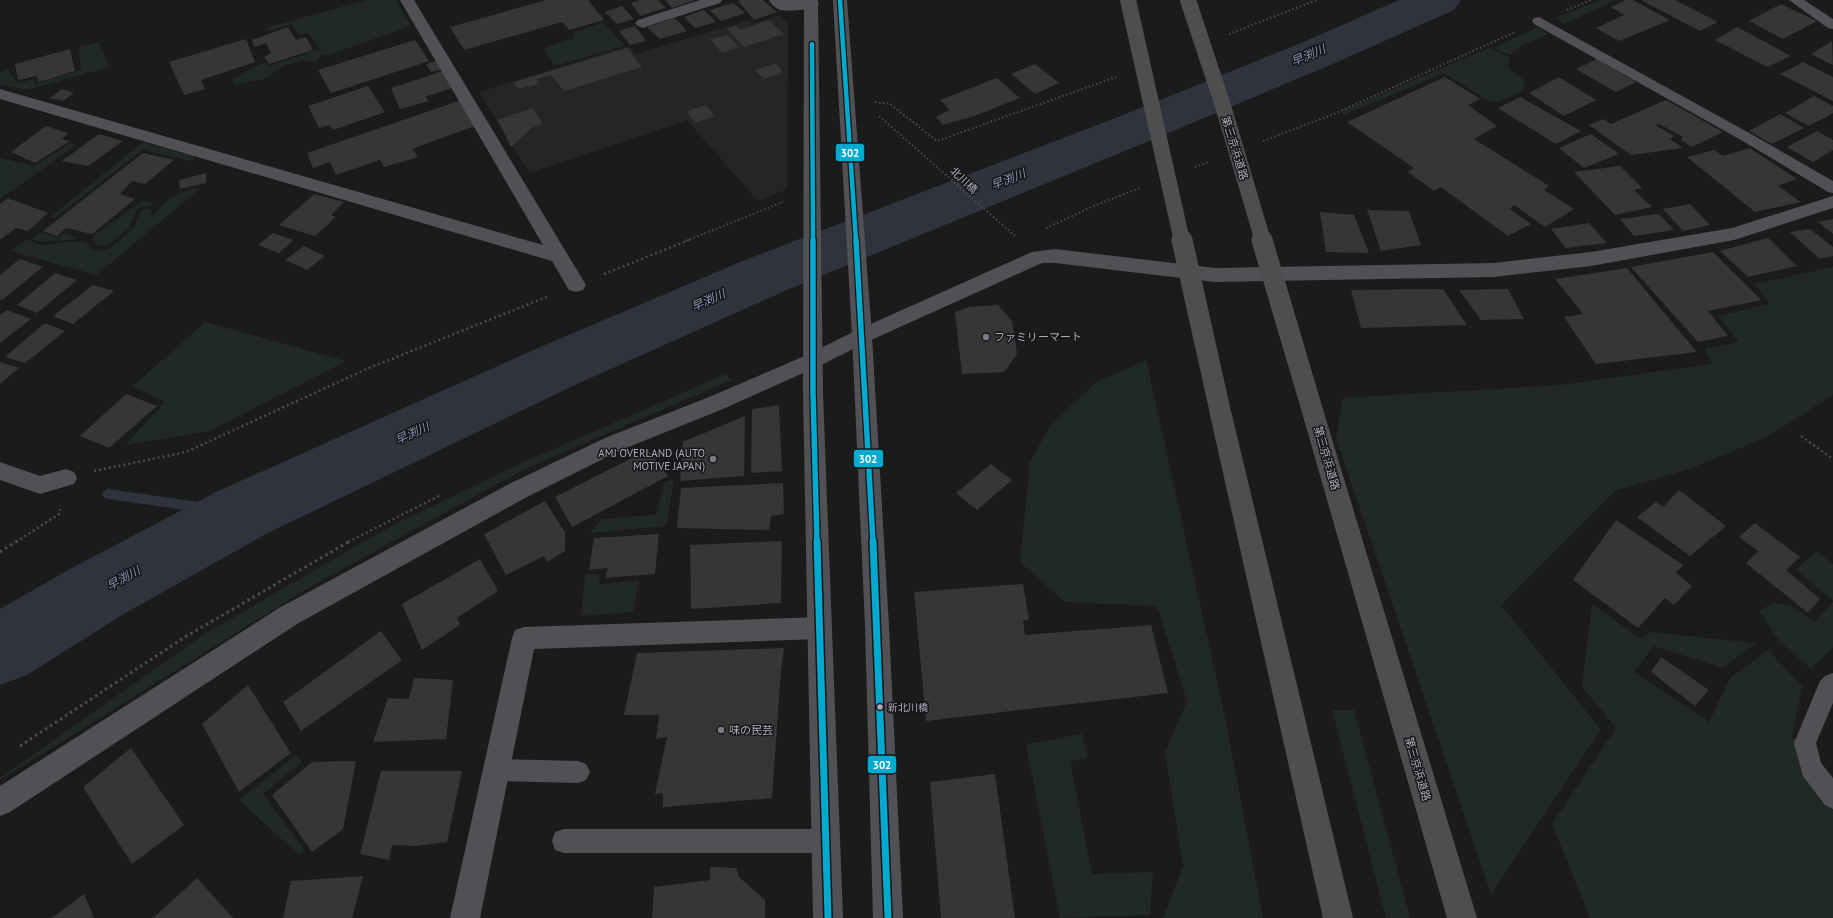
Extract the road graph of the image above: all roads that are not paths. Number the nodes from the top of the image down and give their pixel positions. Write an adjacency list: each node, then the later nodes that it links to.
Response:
1 (407, 0): 15 (street)
2 (715, 0): 10 (street)
3 (776, 0): 8 (street)
4 (840, 0): 17 (street)
5 (1128, 0): 32 (highway, bridge)
6 (1188, 0): 33 (highway, 第三京浜道路, bridge)
7 (1795, 0): 11 (lane)
8 (811, 2): 18 (street)
9 (1539, 21): 13 (lane)
10 (643, 23)
11 (1833, 24)
12 (0, 94): 15 (street)
13 (1833, 188)
14 (1833, 202): 17 (street)
15 (559, 256): 16 (street)
16 (576, 285)
17 (862, 336): 18 (street); 31 (street)
18 (814, 360): 21 (street); 26 (street)
19 (0, 471): 20 (street)
20 (66, 478)
21 (820, 628): 23 (street); 28 (street)
22 (1833, 683): 25 (lane)
23 (496, 770): 24 (lane); 29 (street)
24 (578, 772)
25 (1833, 797)
26 (0, 802)
27 (564, 841): 28 (lane)
28 (825, 841): 30 (street)
29 (465, 918)
30 (828, 918)
31 (888, 918)
32 (1338, 918)
33 (1462, 918)

